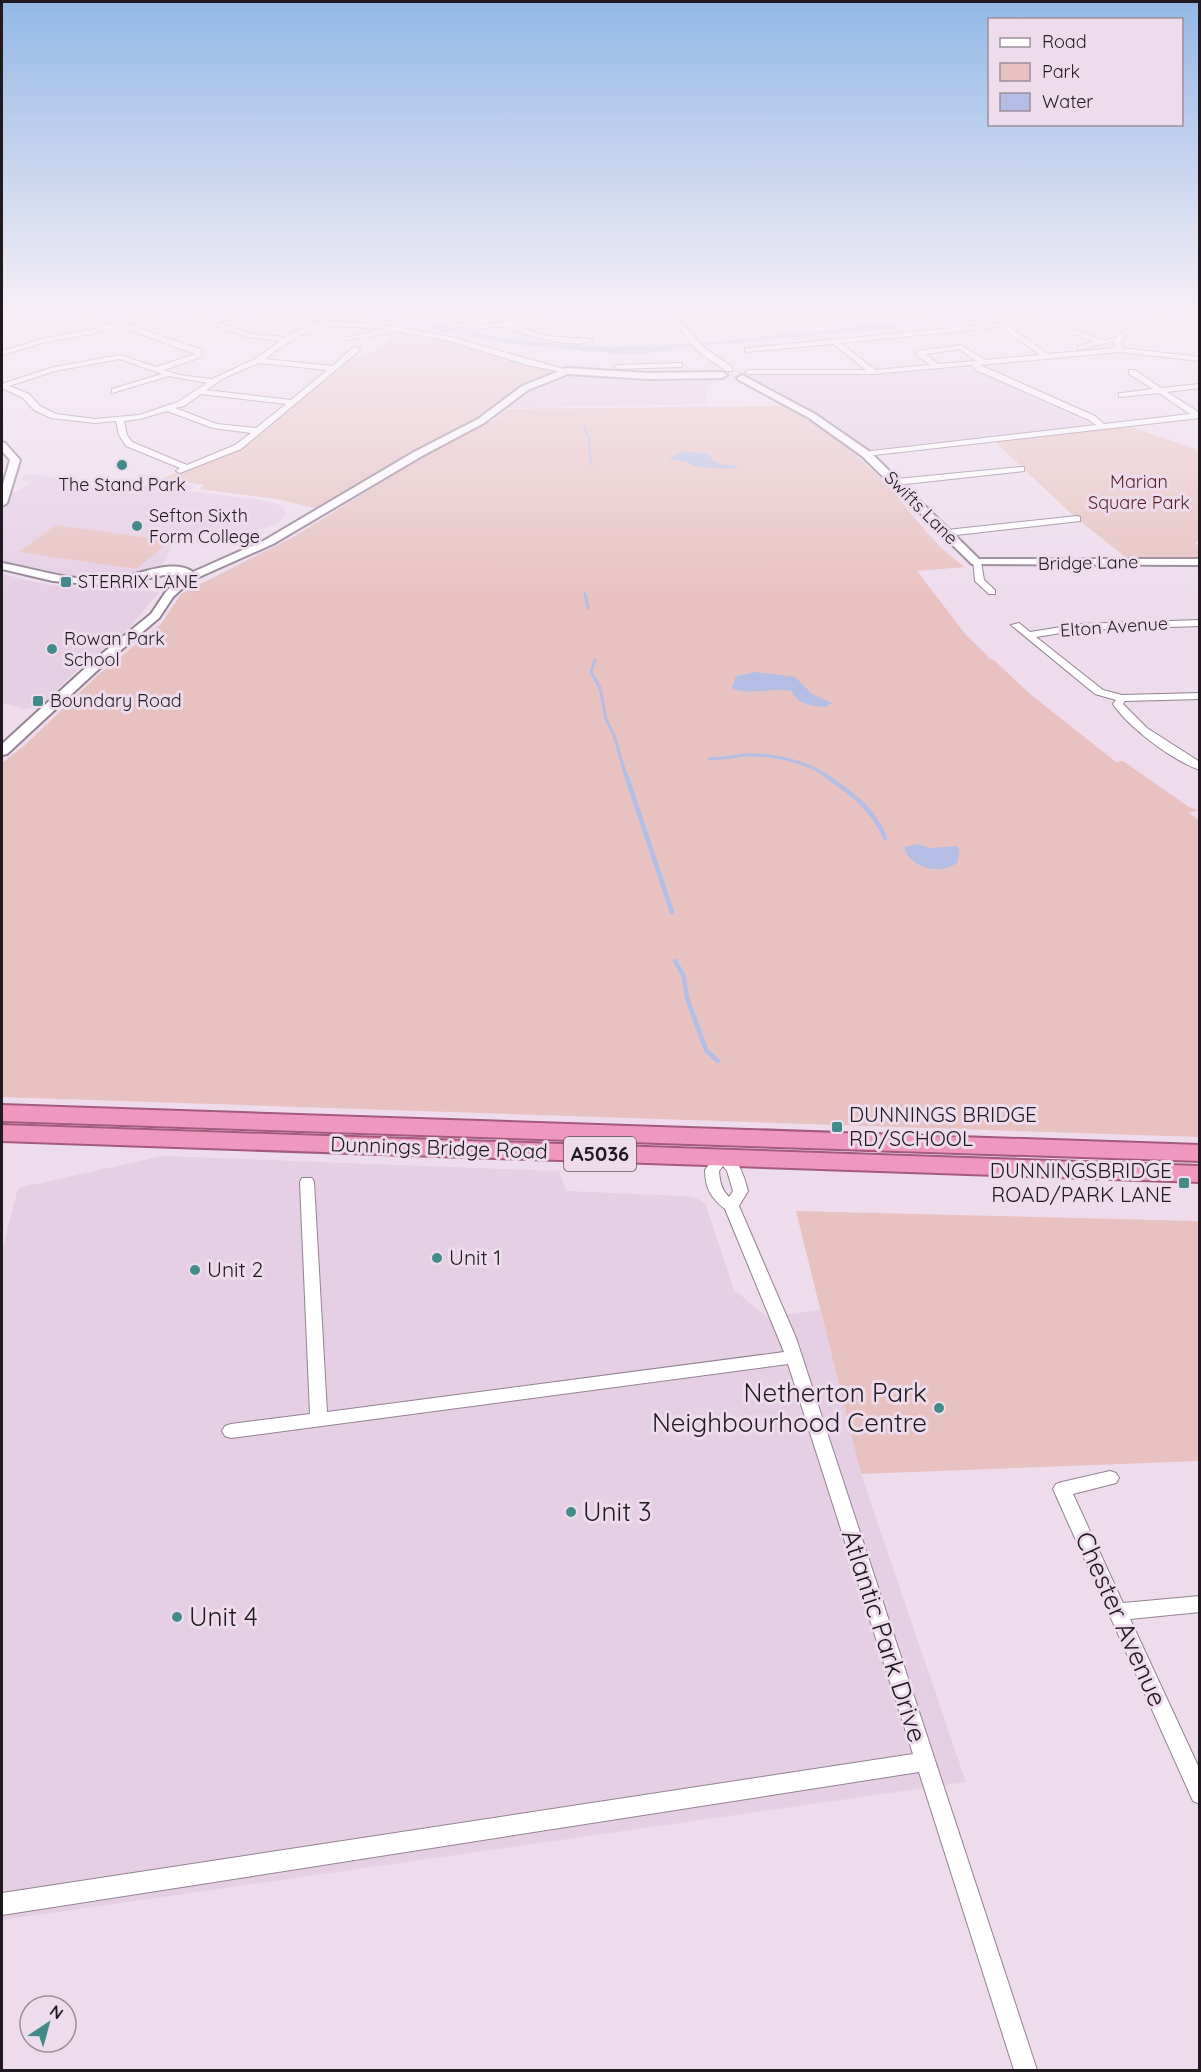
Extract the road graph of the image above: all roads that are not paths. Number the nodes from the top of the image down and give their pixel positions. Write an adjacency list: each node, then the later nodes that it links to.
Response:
1 (37, 408): 9 (street)
2 (173, 408): 7 (street)
3 (285, 408): 11 (street)
4 (499, 408): 22 (street)
5 (794, 408): 13 (street, Swifts Lane)
6 (1069, 408): 10 (street)
7 (169, 410): 9 (street); 11 (street)
8 (1199, 416): 10 (street)
9 (120, 420): 11 (street)
10 (1102, 426): 13 (street)
11 (257, 432)
12 (2, 445): 16 (street)
13 (866, 454): 15 (street, Swifts Lane)
14 (1021, 469): 15 (street)
15 (896, 483): 18 (street, Swifts Lane)
16 (2, 503)
17 (1077, 519): 18 (street)
18 (947, 533): 19 (street, Swifts Lane)
19 (976, 562): 20 (street, Bridge Lane); 24 (street)
20 (1200, 562)
21 (2, 566): 23 (street)
22 (185, 576): 23 (street); 25 (street)
23 (162, 579): 25 (street)
24 (992, 592)
25 (169, 595): 31 (street)
26 (1200, 623): 28 (street, Elton Avenue)
27 (1016, 626): 28 (street)
28 (1028, 635): 30 (street)
29 (1200, 696): 30 (street)
30 (1122, 698): 32 (street)
31 (2, 751)
32 (1200, 767)
33 (2, 1113): 35 (highway, Dunnings Bridge Road / A5036)
34 (2, 1133): 35 (highway, Dunnings Bridge Road / A5036)
35 (721, 1147): 36 (highway, Dunnings Bridge Road / A5036); 37 (highway, Dunnings Bridge Road / A5036); 39 (street); 39 (street, Atlantic Park Drive)
36 (1200, 1153)
37 (1200, 1174)
38 (307, 1182): 41 (street)
39 (731, 1206): 40 (street, Atlantic Park Drive)
40 (794, 1357): 41 (street); 46 (street, Atlantic Park Drive)
41 (319, 1420): 42 (street)
42 (231, 1431)
43 (1110, 1478): 45 (street, Chester Avenue)
44 (1200, 1604): 45 (street)
45 (1118, 1612): 47 (street, Chester Avenue)
46 (925, 1762): 48 (street); 49 (street, Atlantic Park Drive)
47 (1200, 1794)
48 (2, 1904)
49 (1026, 2070)

